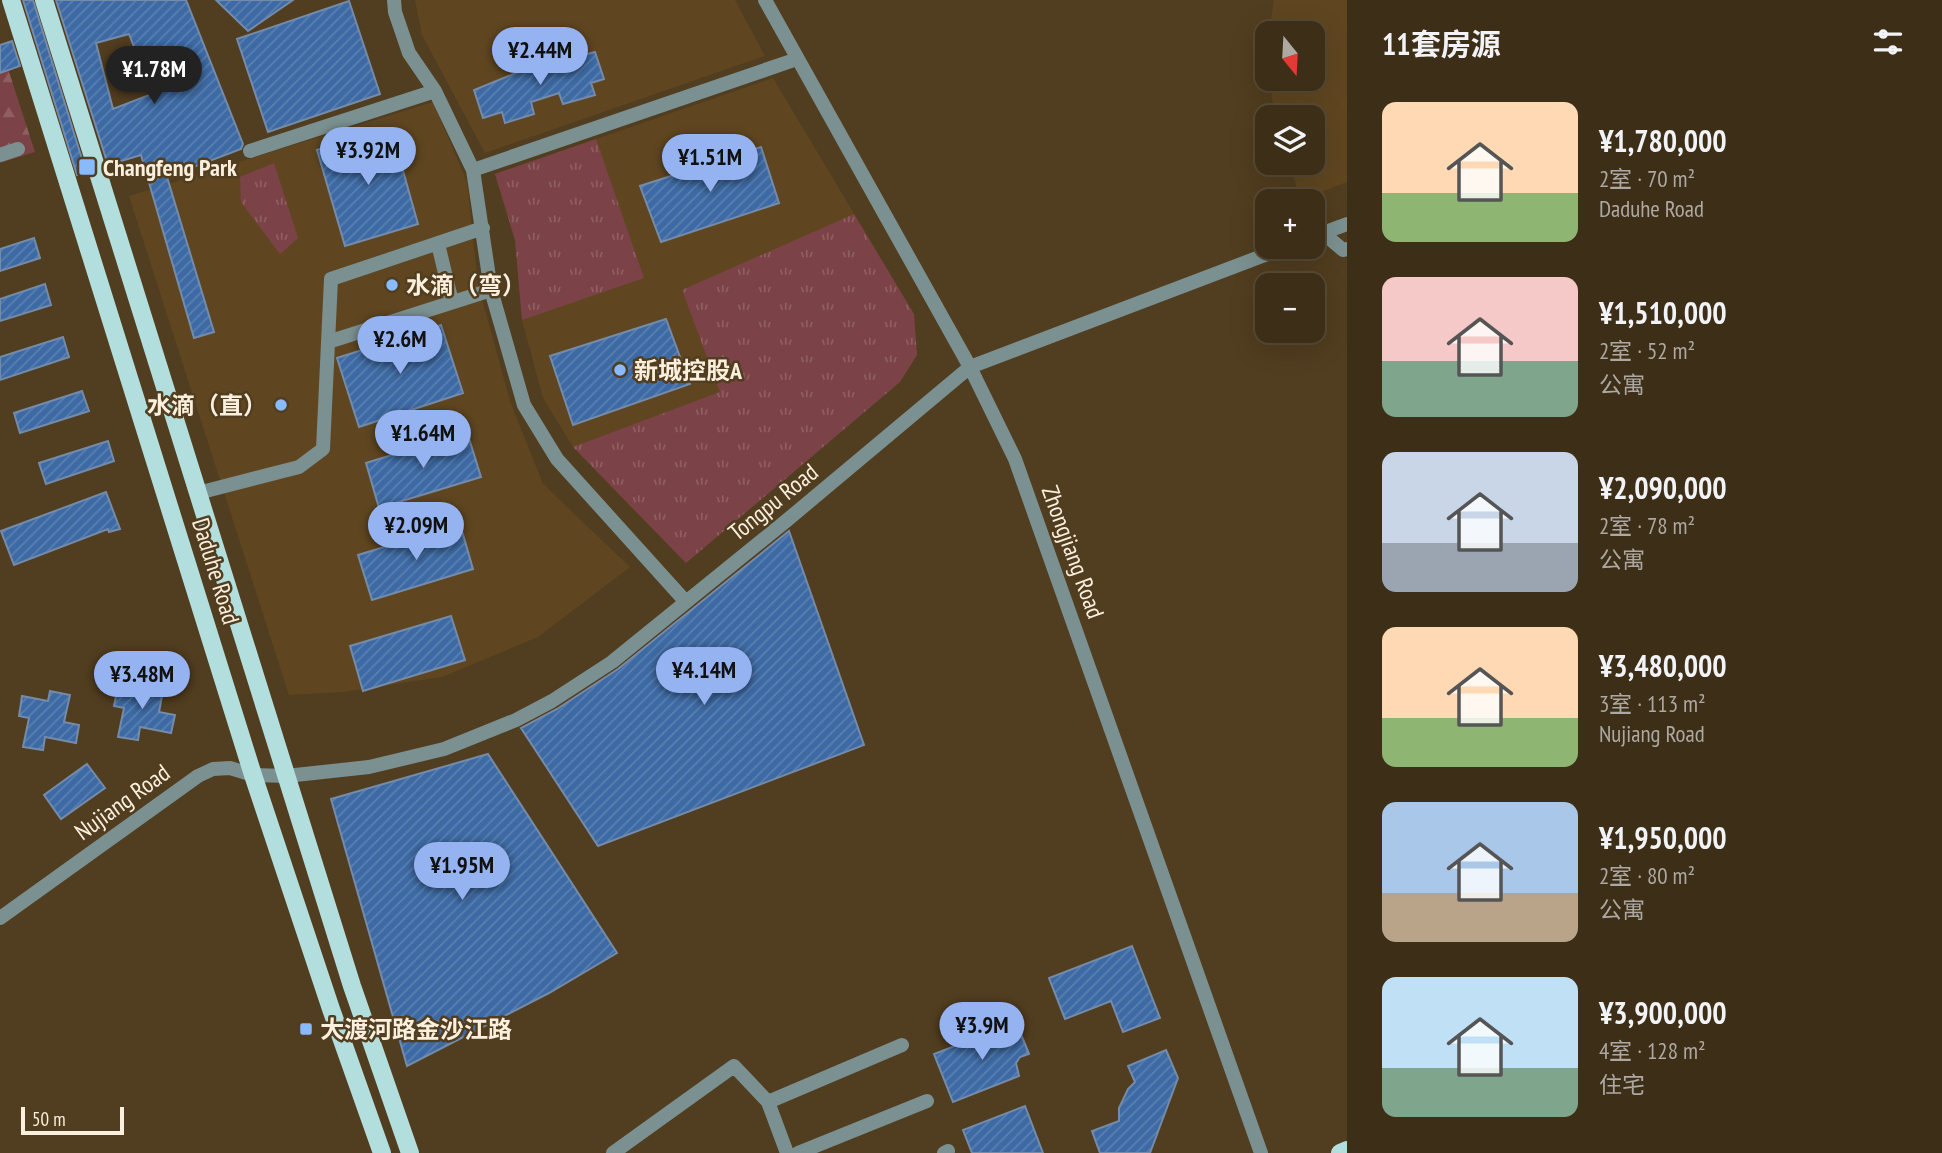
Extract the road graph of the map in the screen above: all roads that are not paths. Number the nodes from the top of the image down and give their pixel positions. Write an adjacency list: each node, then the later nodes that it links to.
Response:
1 (12, 0): 24 (main road, Daduhe Road)
2 (44, 0): 22 (main road, Daduhe Road)
3 (394, 0): 6 (street)
4 (765, 0): 5 (street, Zhongjiang Road)
5 (797, 59): 10 (street); 21 (street, Zhongjiang Road)
6 (435, 91): 8 (street); 10 (street)
7 (18, 149): 9 (street)
8 (250, 151)
9 (0, 155)
10 (473, 170): 12 (street)
11 (1347, 223): 13 (street)
12 (483, 228): 15 (street); 18 (street)
13 (1325, 232)
14 (1325, 239): 16 (street)
15 (438, 244): 19 (street); 20 (street)
16 (1347, 250)
17 (1255, 259): 21 (street, Tongpu Road)
18 (491, 290): 19 (street); 23 (street)
19 (452, 302): 20 (street)
20 (328, 342): 22 (street)
21 (970, 367): 23 (street, Tongpu Road); 36 (street, Zhongjiang Road)
22 (198, 493): 25 (main road, Daduhe Road)
23 (685, 602): 25 (street, Tongpu Road)
24 (253, 775): 25 (street, Nujiang Road); 26 (street, Nujiang Road); 31 (main road, Daduhe Road)
25 (286, 776): 32 (main road, Daduhe Road)
26 (0, 918)
27 (902, 1045): 28 (street)
28 (768, 1101): 33 (street); 34 (street)
29 (927, 1101): 35 (street)
30 (1347, 1150): 37 (main road)
31 (382, 1153)
32 (410, 1153)
33 (613, 1153)
34 (787, 1153)
35 (798, 1153)
36 (1261, 1153)
37 (1340, 1153)

